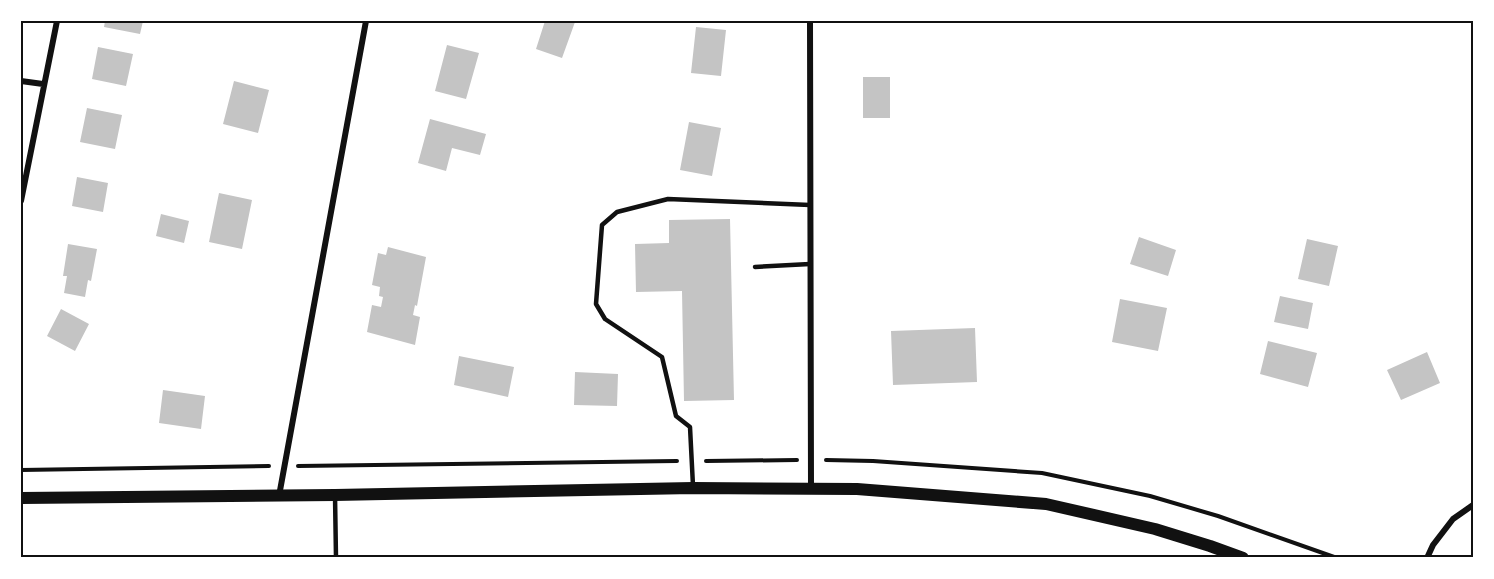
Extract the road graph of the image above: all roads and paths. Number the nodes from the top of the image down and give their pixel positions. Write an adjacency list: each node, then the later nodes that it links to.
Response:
1 (57, 21): 5 (street)
2 (366, 21): 13 (street)
3 (810, 21): 7 (street)
4 (21, 81): 5 (street)
5 (43, 84): 6 (street)
6 (21, 201)
7 (810, 205): 8 (street); 10 (lane)
8 (810, 264): 9 (lane); 11 (street)
9 (755, 267)
10 (693, 488): 11 (main road); 12 (main road)
11 (811, 488): 17 (main road)
12 (335, 495): 13 (main road); 16 (lane)
13 (279, 496): 14 (main road)
14 (21, 498)
15 (1473, 505): 18 (street)
16 (336, 558)
17 (1243, 558)
18 (1427, 558)

